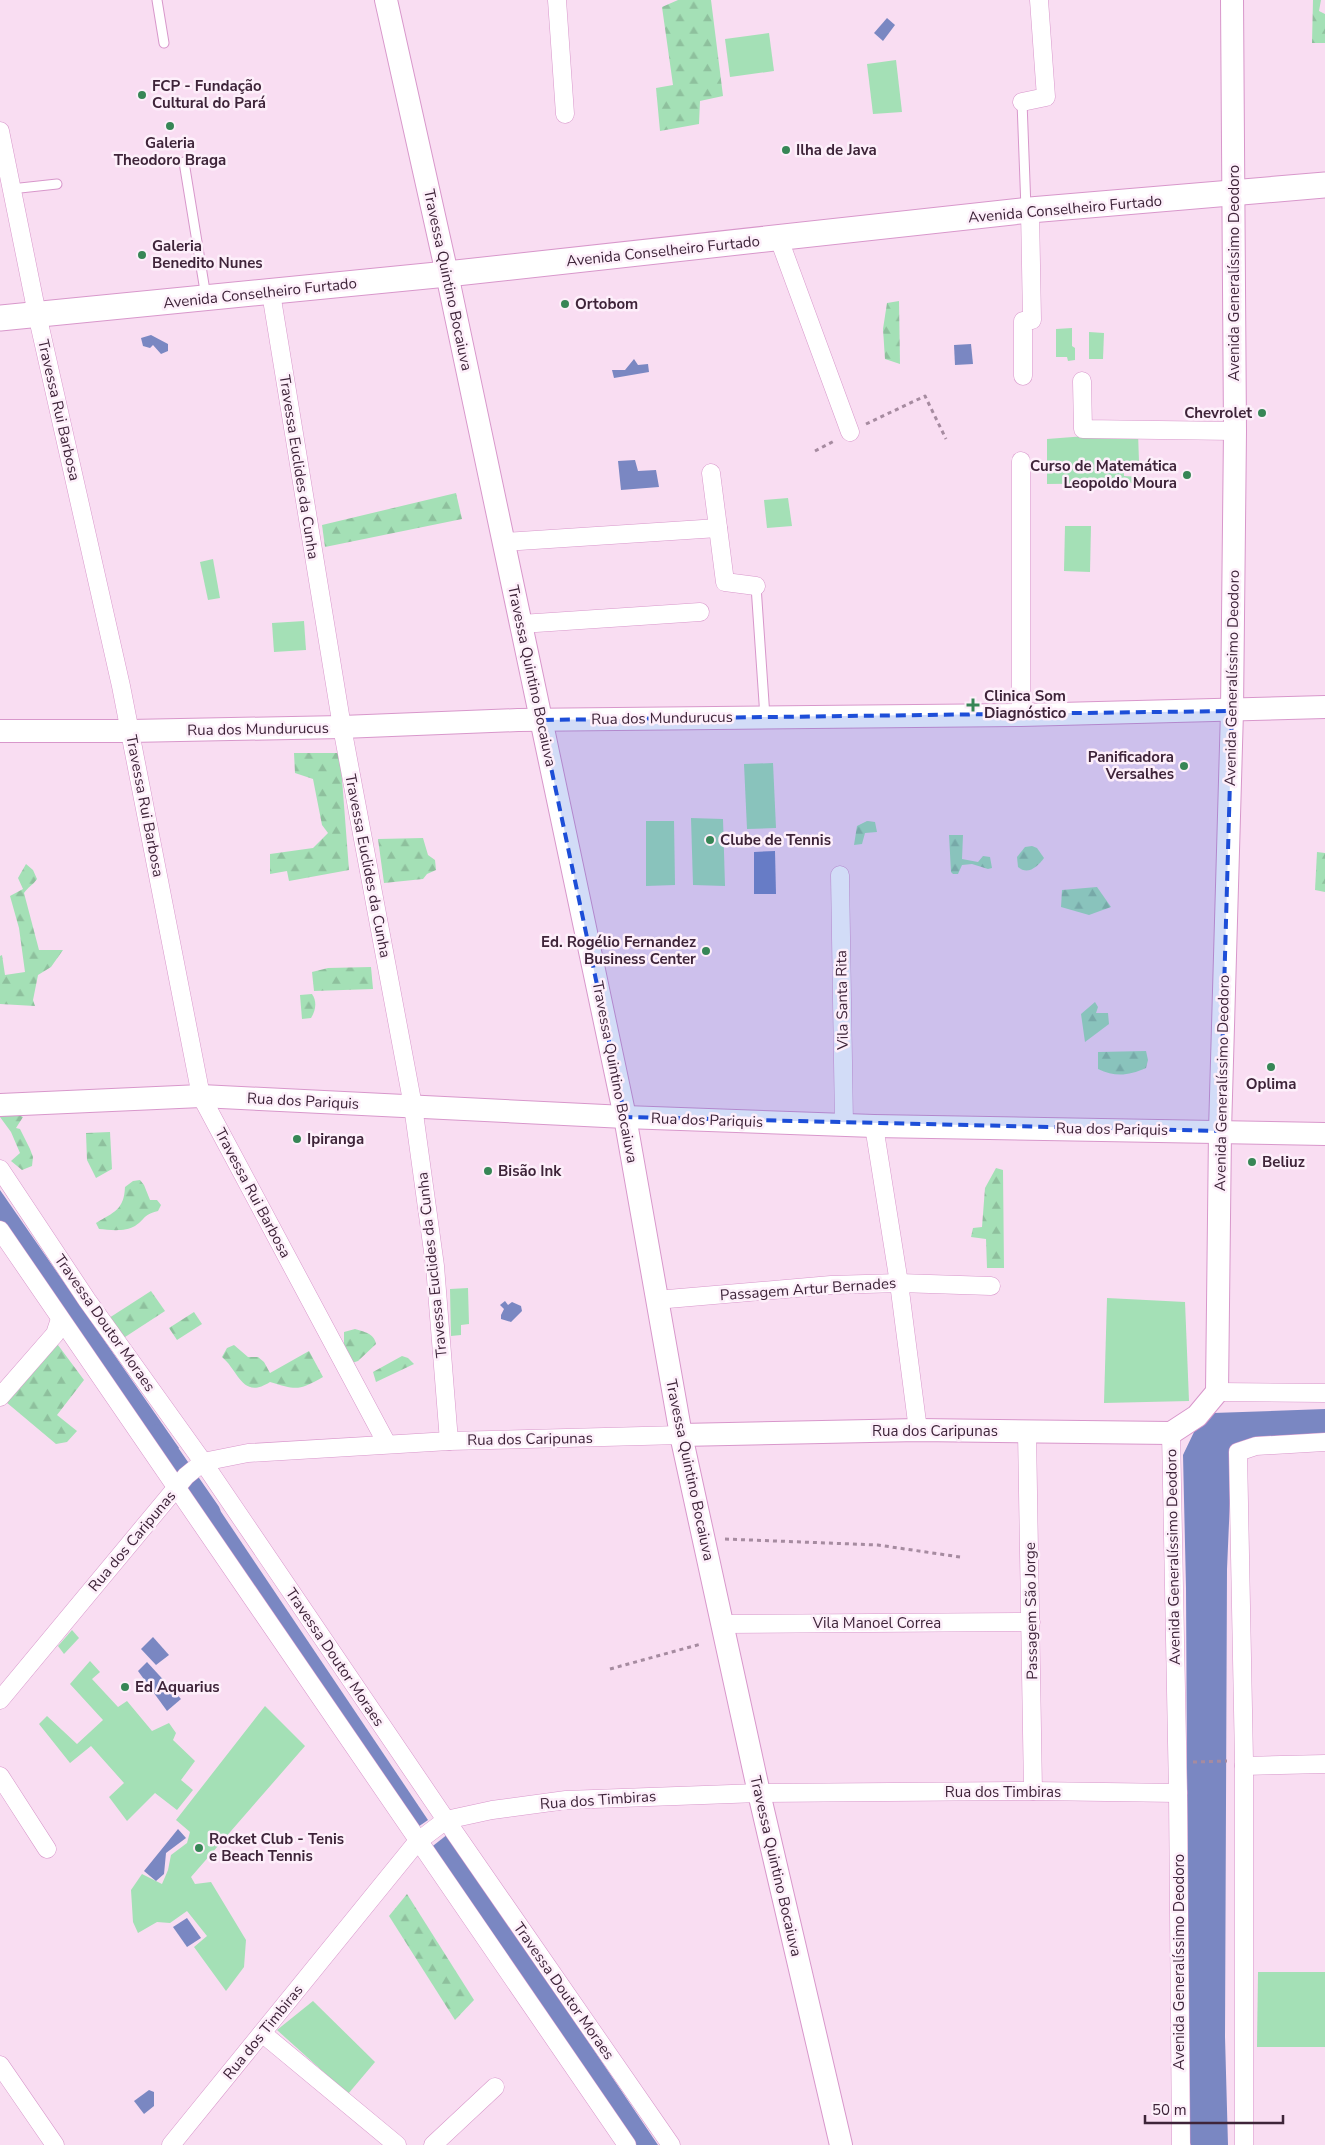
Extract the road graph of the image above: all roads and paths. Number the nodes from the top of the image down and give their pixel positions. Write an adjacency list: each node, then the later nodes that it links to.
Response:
1 (157, 0): 6 (lane)
2 (386, 0): 17 (street, Travessa Quintino Bocaiuva)
3 (557, 0): 8 (street)
4 (1039, 0): 7 (street)
5 (1232, 0): 14 (street, Avenida Generalíssimo Deodoro)
6 (164, 42)
7 (1022, 102): 15 (lane)
8 (565, 114)
9 (0, 131): 13 (street, Travessa Rui Barbosa)
10 (183, 165): 19 (lane)
11 (57, 184): 13 (lane)
12 (1325, 185): 14 (main road, Avenida Conselheiro Furtado)
13 (11, 189): 20 (street, Travessa Rui Barbosa)
14 (1233, 194): 15 (main road, Avenida Conselheiro Furtado); 24 (street, Avenida Generalíssimo Deodoro)
15 (1028, 211): 16 (main road, Avenida Conselheiro Furtado); 22 (street)
16 (779, 239): 17 (main road, Avenida Conselheiro Furtado); 25 (street)
17 (448, 274): 18 (main road, Avenida Conselheiro Furtado); 31 (street, Travessa Quintino Bocaiuva)
18 (271, 293): 19 (main road, Avenida Conselheiro Furtado); 40 (street, Travessa Euclides da Cunha)
19 (206, 299): 20 (main road, Avenida Conselheiro Furtado)
20 (37, 314): 21 (main road, Avenida Conselheiro Furtado); 42 (street, Travessa Rui Barbosa)
21 (0, 318)
22 (1023, 376)
23 (1082, 381): 24 (street)
24 (1235, 431): 36 (street, Avenida Generalíssimo Deodoro)
25 (850, 432): 26 (path); 27 (path)
26 (946, 439)
27 (815, 451)
28 (1021, 462): 37 (street)
29 (711, 473): 30 (street)
30 (718, 528): 31 (street); 32 (street)
31 (504, 542): 34 (street, Travessa Quintino Bocaiuva)
32 (756, 586): 38 (lane)
33 (700, 612): 34 (street)
34 (521, 624): 39 (street, Travessa Quintino Bocaiuva)
35 (1325, 707): 36 (street, Rua dos Mundurucus)
36 (1232, 711): 37 (street, Rua dos Mundurucus); 50 (street, Avenida Generalíssimo Deodoro)
37 (1021, 715): 38 (street, Rua dos Mundurucus)
38 (765, 717): 39 (street, Rua dos Mundurucus)
39 (541, 720): 40 (street, Rua dos Mundurucus); 47 (street, Travessa Quintino Bocaiuva)
40 (342, 727): 42 (street, Rua dos Mundurucus); 46 (street, Travessa Euclides da Cunha)
41 (0, 731): 42 (street, Rua dos Mundurucus)
42 (130, 731): 44 (street, Travessa Rui Barbosa)
43 (840, 875): 48 (street, Vila Santa Rita)
44 (201, 1096): 45 (street, Rua dos Pariquis); 46 (street, Rua dos Pariquis); 67 (street, Travessa Rui Barbosa)
45 (0, 1105)
46 (413, 1106): 47 (street, Rua dos Pariquis); 65 (street, Travessa Euclides da Cunha)
47 (625, 1117): 48 (street, Rua dos Pariquis); 56 (street, Travessa Quintino Bocaiuva)
48 (844, 1124): 49 (street, Rua dos Pariquis)
49 (874, 1126): 50 (street, Rua dos Pariquis); 54 (street)
50 (1220, 1131): 51 (street, Rua dos Pariquis); 58 (street, Avenida Generalíssimo Deodoro)
51 (1325, 1134)
52 (0, 1169): 68 (street, Travessa Doutor Moraes)
53 (0, 1230): 57 (street)
54 (899, 1283): 55 (street, Passagem Artur Bernades); 56 (street, Passagem Artur Bernades); 61 (street)
55 (991, 1286)
56 (656, 1300): 64 (street, Travessa Quintino Bocaiuva)
57 (60, 1319): 60 (street); 69 (street)
58 (1217, 1392): 59 (street); 63 (street, Avenida Generalíssimo Deodoro)
59 (1325, 1393)
60 (0, 1397)
61 (918, 1430): 62 (street, Rua dos Caripunas); 64 (street, Rua dos Caripunas)
62 (1028, 1432): 63 (street, Rua dos Caripunas); 72 (street, Passagem São Jorge)
63 (1171, 1433): 77 (street, Avenida Generalíssimo Deodoro)
64 (681, 1436): 65 (street, Rua dos Caripunas); 70 (street, Travessa Quintino Bocaiuva)
65 (448, 1441): 67 (street, Rua dos Caripunas)
66 (1325, 1442): 78 (street)
67 (387, 1444): 68 (street, Rua dos Caripunas)
68 (203, 1462): 69 (street, Rua dos Caripunas); 84 (street, Travessa Doutor Moraes)
69 (176, 1489): 76 (street, Rua dos Caripunas); 85 (street)
70 (704, 1538): 71 (path); 73 (street, Travessa Quintino Bocaiuva)
71 (960, 1557)
72 (1031, 1622): 73 (street, Vila Manoel Correa); 81 (street, Passagem São Jorge)
73 (723, 1624): 82 (street, Travessa Quintino Bocaiuva)
74 (701, 1644): 75 (path)
75 (610, 1669)
76 (0, 1700)
77 (1178, 1762): 78 (path); 83 (street, Avenida Generalíssimo Deodoro)
78 (1244, 1763): 79 (street); 98 (street)
79 (1325, 1764)
80 (0, 1776): 86 (street)
81 (1033, 1791): 82 (street, Rua dos Timbiras); 83 (street, Rua dos Timbiras)
82 (759, 1793): 84 (street, Rua dos Timbiras); 96 (street, Travessa Quintino Bocaiuva)
83 (1178, 1794): 97 (street, Avenida Generalíssimo Deodoro)
84 (446, 1820): 85 (street, Rua dos Timbiras); 95 (street, Travessa Doutor Moraes)
85 (417, 1842): 87 (street, Rua dos Timbiras); 94 (street)
86 (47, 1849)
87 (262, 2033): 91 (street, Rua dos Timbiras); 92 (street)
88 (0, 2065): 90 (street)
89 (495, 2087): 93 (street)
90 (55, 2145)
91 (171, 2145)
92 (397, 2145)
93 (432, 2145)
94 (626, 2145)
95 (670, 2145)
96 (841, 2145)
97 (1181, 2145)
98 (1244, 2145)

